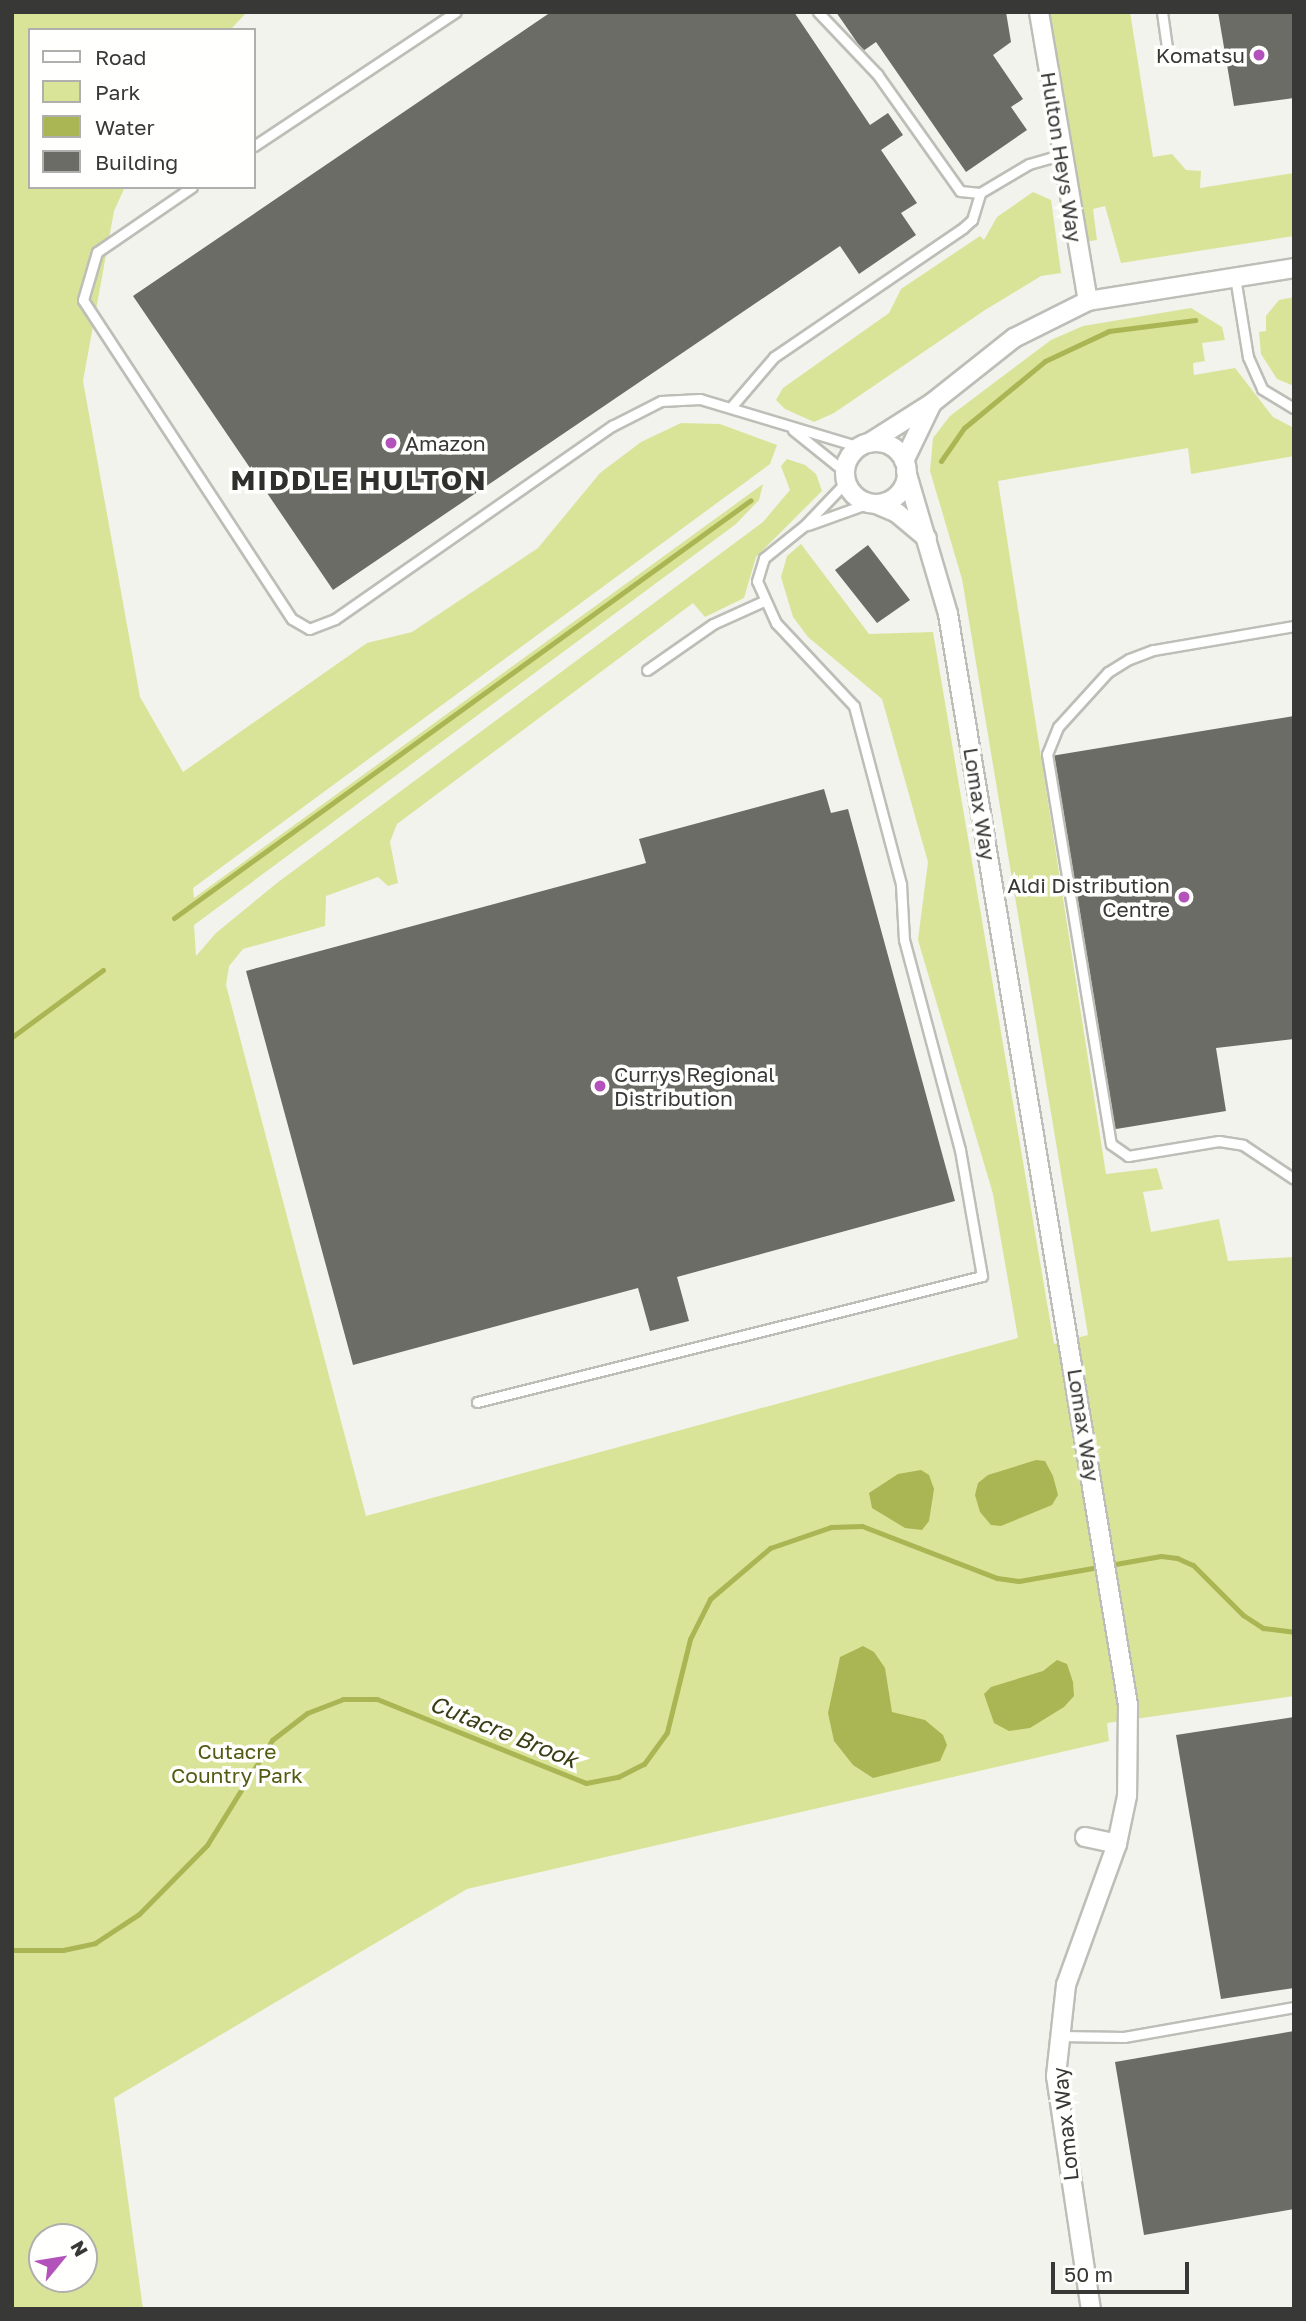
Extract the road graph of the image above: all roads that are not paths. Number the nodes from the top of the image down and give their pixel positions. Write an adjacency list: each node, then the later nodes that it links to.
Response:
1 (456, 12): 6 (lane)
2 (818, 12): 9 (lane)
3 (1038, 12): 7 (street, Hulton Heys Way)
4 (1162, 12): 5 (lane)
5 (1167, 47)
6 (256, 145)
7 (1061, 155): 9 (lane); 12 (street, Hulton Heys Way)
8 (189, 189): 14 (lane)
9 (980, 193): 14 (lane)
10 (1294, 268): 11 (street)
11 (1235, 277): 12 (street); 15 (lane)
12 (1088, 301): 13 (street)
13 (932, 404): 17 (street); 18 (street)
14 (732, 406): 16 (lane)
15 (1294, 408)
16 (791, 429): 17 (lane); 19 (lane)
17 (865, 445): 18 (street); 19 (street)
18 (905, 466): 20 (street); 22 (street, Lomax Way)
19 (845, 477): 20 (street); 21 (lane)
20 (873, 504): 21 (lane); 22 (street)
21 (804, 526): 23 (lane)
22 (927, 538): 29 (street, Lomax Way)
23 (764, 601): 25 (lane); 27 (lane)
24 (1294, 626): 26 (lane)
25 (647, 670)
26 (1294, 1179)
27 (477, 1402)
28 (1085, 1837): 29 (street)
29 (1117, 1844): 31 (street, Lomax Way)
30 (1294, 2007): 31 (lane)
31 (1059, 2036): 32 (street, Lomax Way)
32 (1091, 2309)

